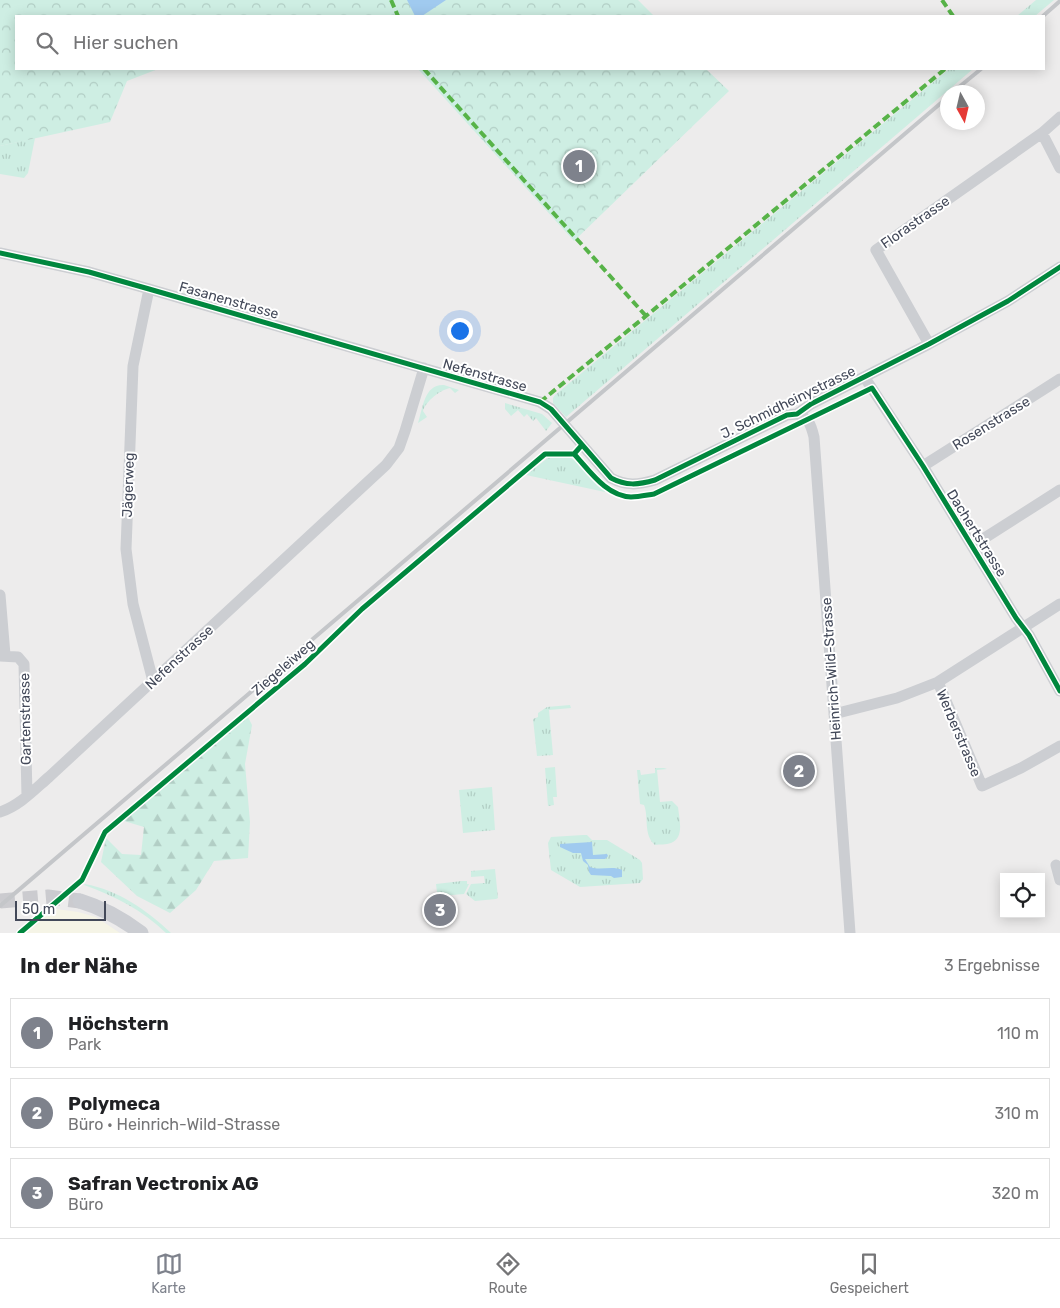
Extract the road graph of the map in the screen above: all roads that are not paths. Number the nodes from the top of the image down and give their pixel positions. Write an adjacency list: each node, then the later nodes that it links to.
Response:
1 (1060, 117): 2 (street)
2 (1042, 132): 3 (street); 7 (street, Florastrasse)
3 (1060, 168)
4 (0, 253): 6 (street, Fasanenstrasse)
5 (1060, 267): 7 (street, J. Schmidheinystrasse)
6 (149, 289): 8 (street, Fasanenstrasse); 20 (street, Jägerweg)
7 (930, 344): 9 (street, J. Schmidheinystrasse)
8 (424, 368): 11 (street, Nefenstrasse); 20 (street, Nefenstrasse)
9 (865, 378): 12 (street, J. Schmidheinystrasse); 13 (street, Dachertstrasse)
10 (1060, 379): 13 (street, Rosenstrasse)
11 (540, 402): 12 (street, J. Schmidheinystrasse)
12 (797, 414): 23 (street, Heinrich-Wild-Strasse)
13 (923, 466): 15 (street, Dachertstrasse)
14 (1060, 490): 15 (street)
15 (972, 546): 18 (street, Dachertstrasse)
16 (0, 594): 19 (street, Gartenstrasse)
17 (1060, 604): 18 (street)
18 (1023, 627): 21 (street); 22 (street, Dachertstrasse)
19 (3, 655): 25 (street, Gartenstrasse)
20 (152, 681): 25 (street, Nefenstrasse)
21 (938, 682): 23 (street); 24 (street, Werberstrasse)
22 (1060, 691)
23 (834, 714): 31 (street, Heinrich-Wild-Strasse)
24 (1060, 746)
25 (27, 796): 26 (street, Nefenstrasse)
26 (0, 812)
27 (1056, 865): 28 (street)
28 (1060, 880)
29 (80, 901): 30 (main road)
30 (140, 933)
31 (850, 933)

